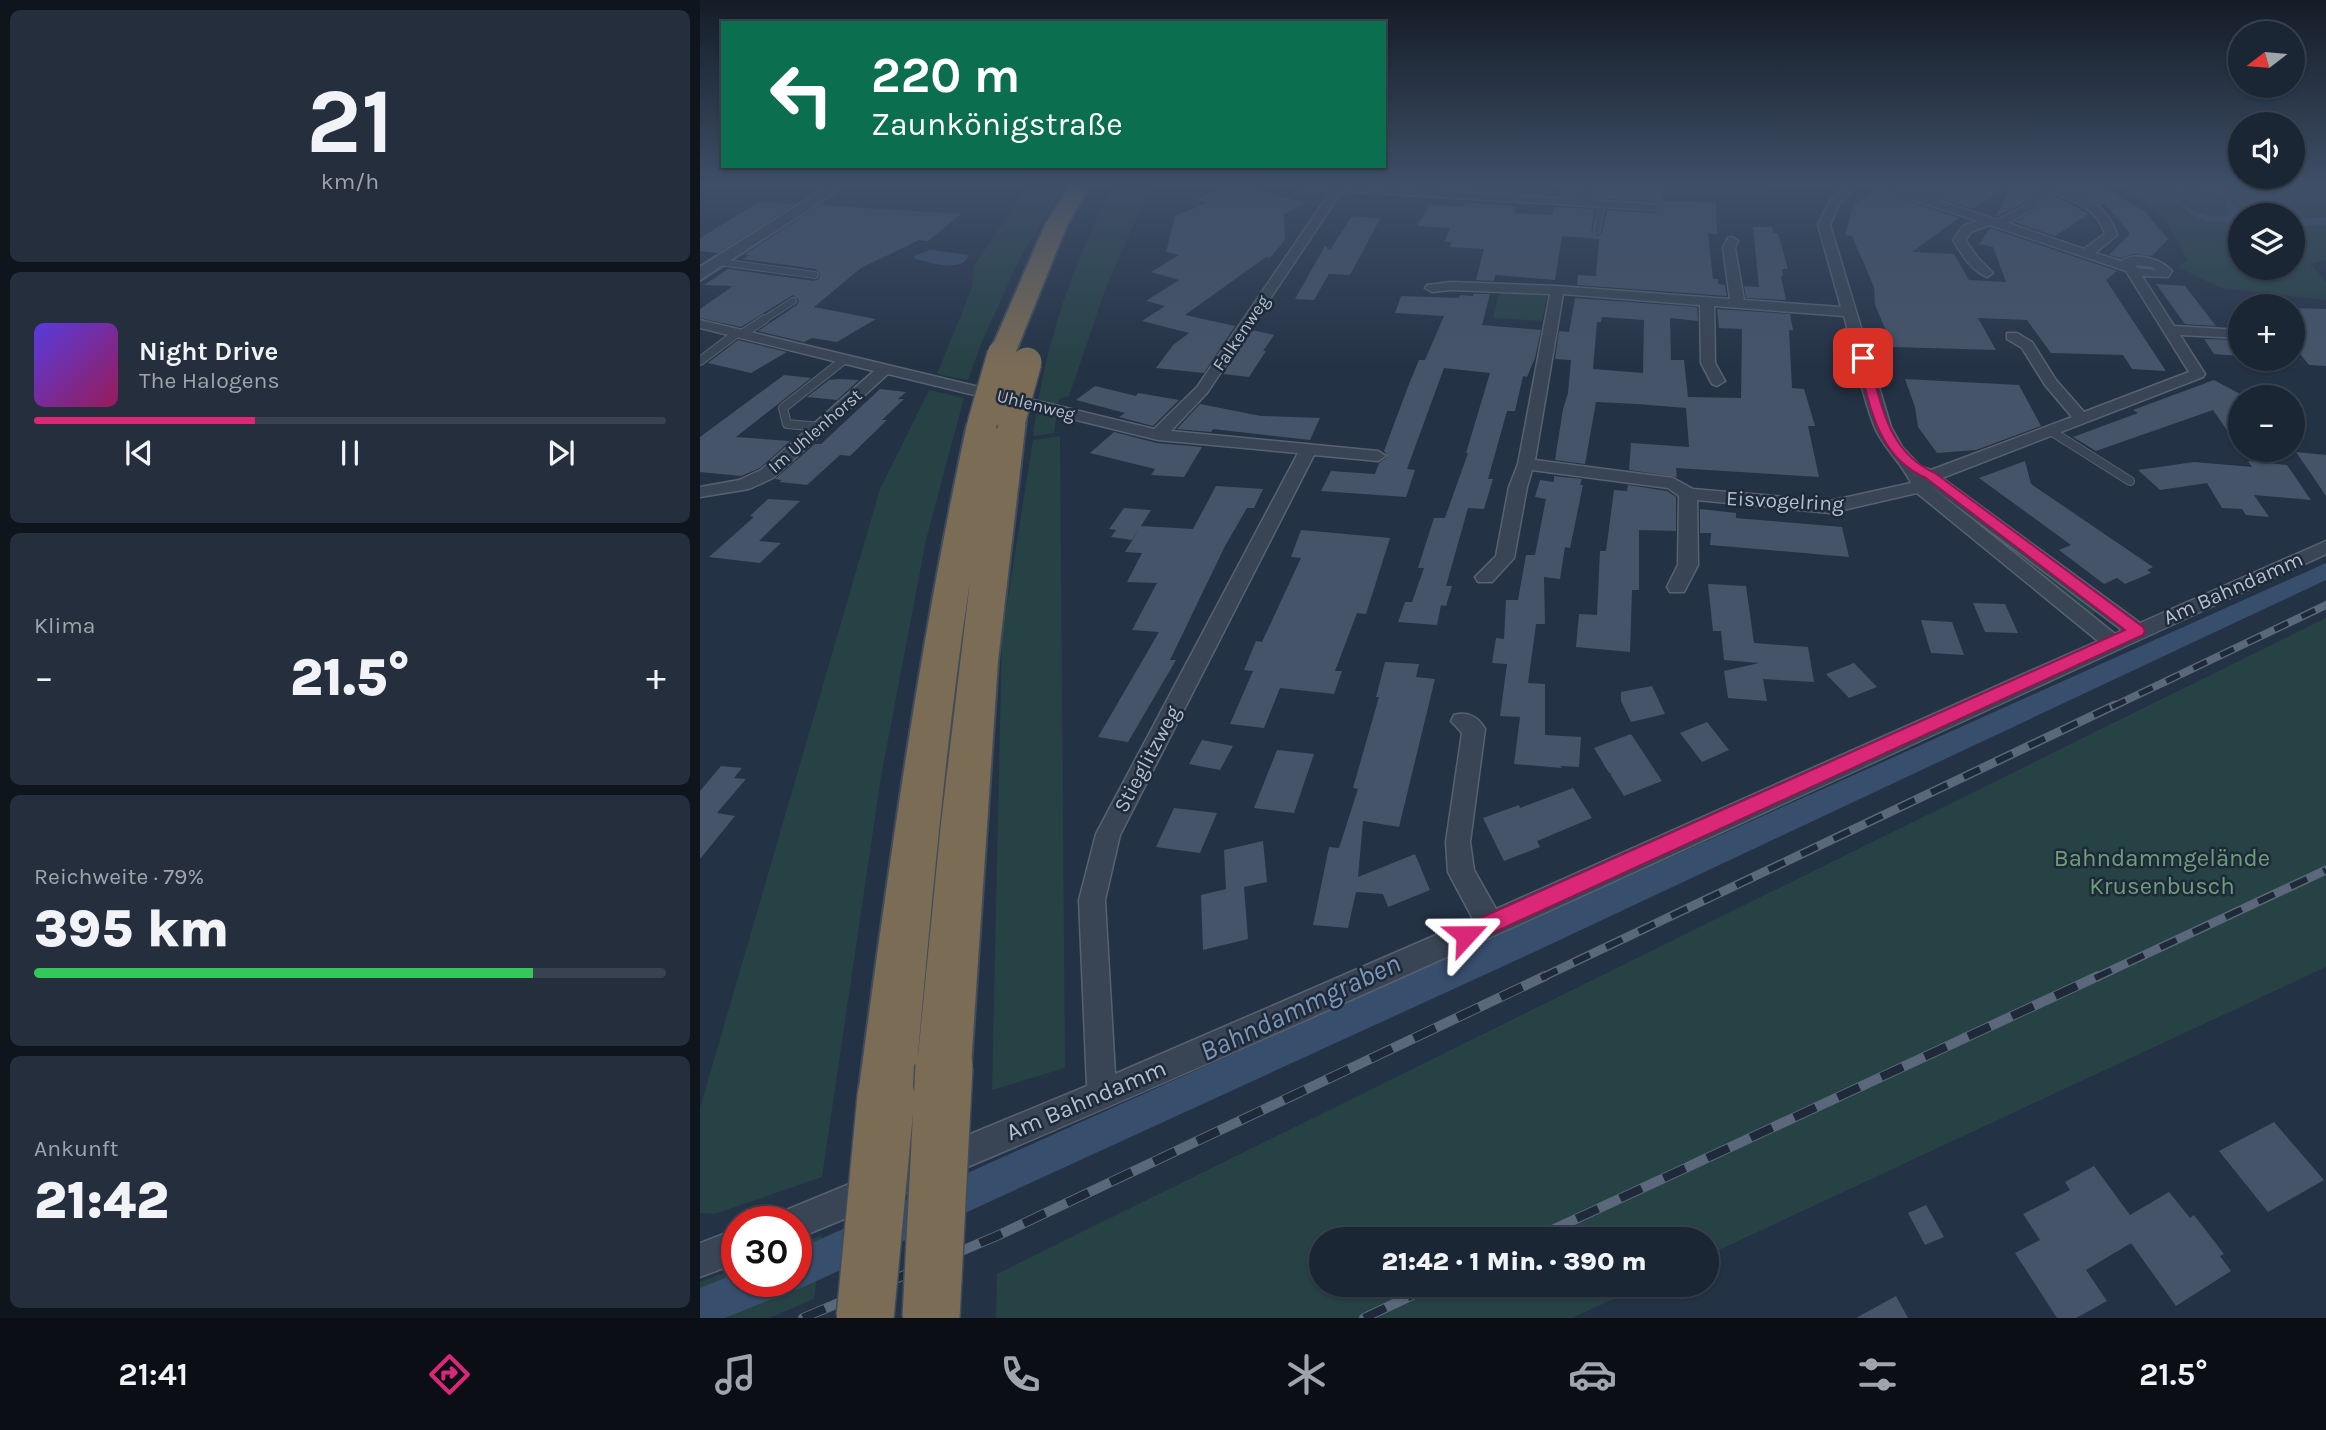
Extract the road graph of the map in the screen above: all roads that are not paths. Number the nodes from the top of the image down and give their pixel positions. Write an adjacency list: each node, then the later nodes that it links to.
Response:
1 (743, 247): 11 (street)
2 (1049, 247): 32 (highway, bridge)
3 (1069, 247): 20 (highway)
4 (1299, 247): 35 (street, Falkenweg)
5 (1730, 247): 19 (street)
6 (1830, 247): 21 (street)
7 (1963, 247): 12 (street)
8 (2063, 247): 10 (street)
9 (2095, 247): 10 (street)
10 (2085, 254): 23 (street)
11 (719, 262): 13 (street); 14 (lane)
12 (1987, 272)
13 (700, 275)
14 (815, 275)
15 (1432, 288): 16 (street)
16 (1556, 290): 18 (street); 38 (street)
17 (793, 301): 25 (lane)
18 (1707, 301): 19 (street); 30 (street)
19 (1738, 304): 21 (street)
20 (1046, 307)
21 (1849, 312): 39 (street)
22 (700, 324): 25 (street, Uhlenweg)
23 (2171, 330): 24 (street); 31 (street, Eisvogelring)
24 (2228, 333)
25 (740, 334): 27 (street, Uhlenweg); 28 (lane)
26 (2012, 336): 31 (street)
27 (845, 359): 29 (street, Uhlenweg); 33 (lane)
28 (700, 361)
29 (885, 369): 33 (street, Im Uhlenhorst); 35 (street, Uhlenweg)
30 (1717, 381)
31 (2082, 419): 34 (street, Eisvogelring)
32 (997, 422): 54 (highway, bridge); 55 (highway, bridge)
33 (821, 427): 41 (street, Im Uhlenhorst)
34 (2051, 431): 39 (street, Eisvogelring); 40 (lane)
35 (1158, 435): 36 (street, Uhlenweg)
36 (1308, 451): 37 (street, Uhlenweg); 50 (street, Stieglitzweg)
37 (1378, 457)
38 (1526, 464): 42 (street, Eisvogelring); 44 (street)
39 (1926, 481): 42 (street, Eisvogelring); 46 (street); 47 (street)
40 (2130, 481)
41 (700, 492)
42 (1688, 494): 45 (street)
43 (2326, 547): 46 (street, Am Bahndamm)
44 (1485, 577)
45 (1677, 587)
46 (2137, 631): 47 (street, Am Bahndamm)
47 (2112, 642): 49 (street, Am Bahndamm)
48 (1462, 721): 49 (street)
49 (1490, 925): 50 (street, Am Bahndamm)
50 (1103, 1094): 51 (street, Am Bahndamm)
51 (812, 1216)
52 (721, 1252): 53 (street)
53 (700, 1260)
54 (865, 1318)
55 (931, 1318)

